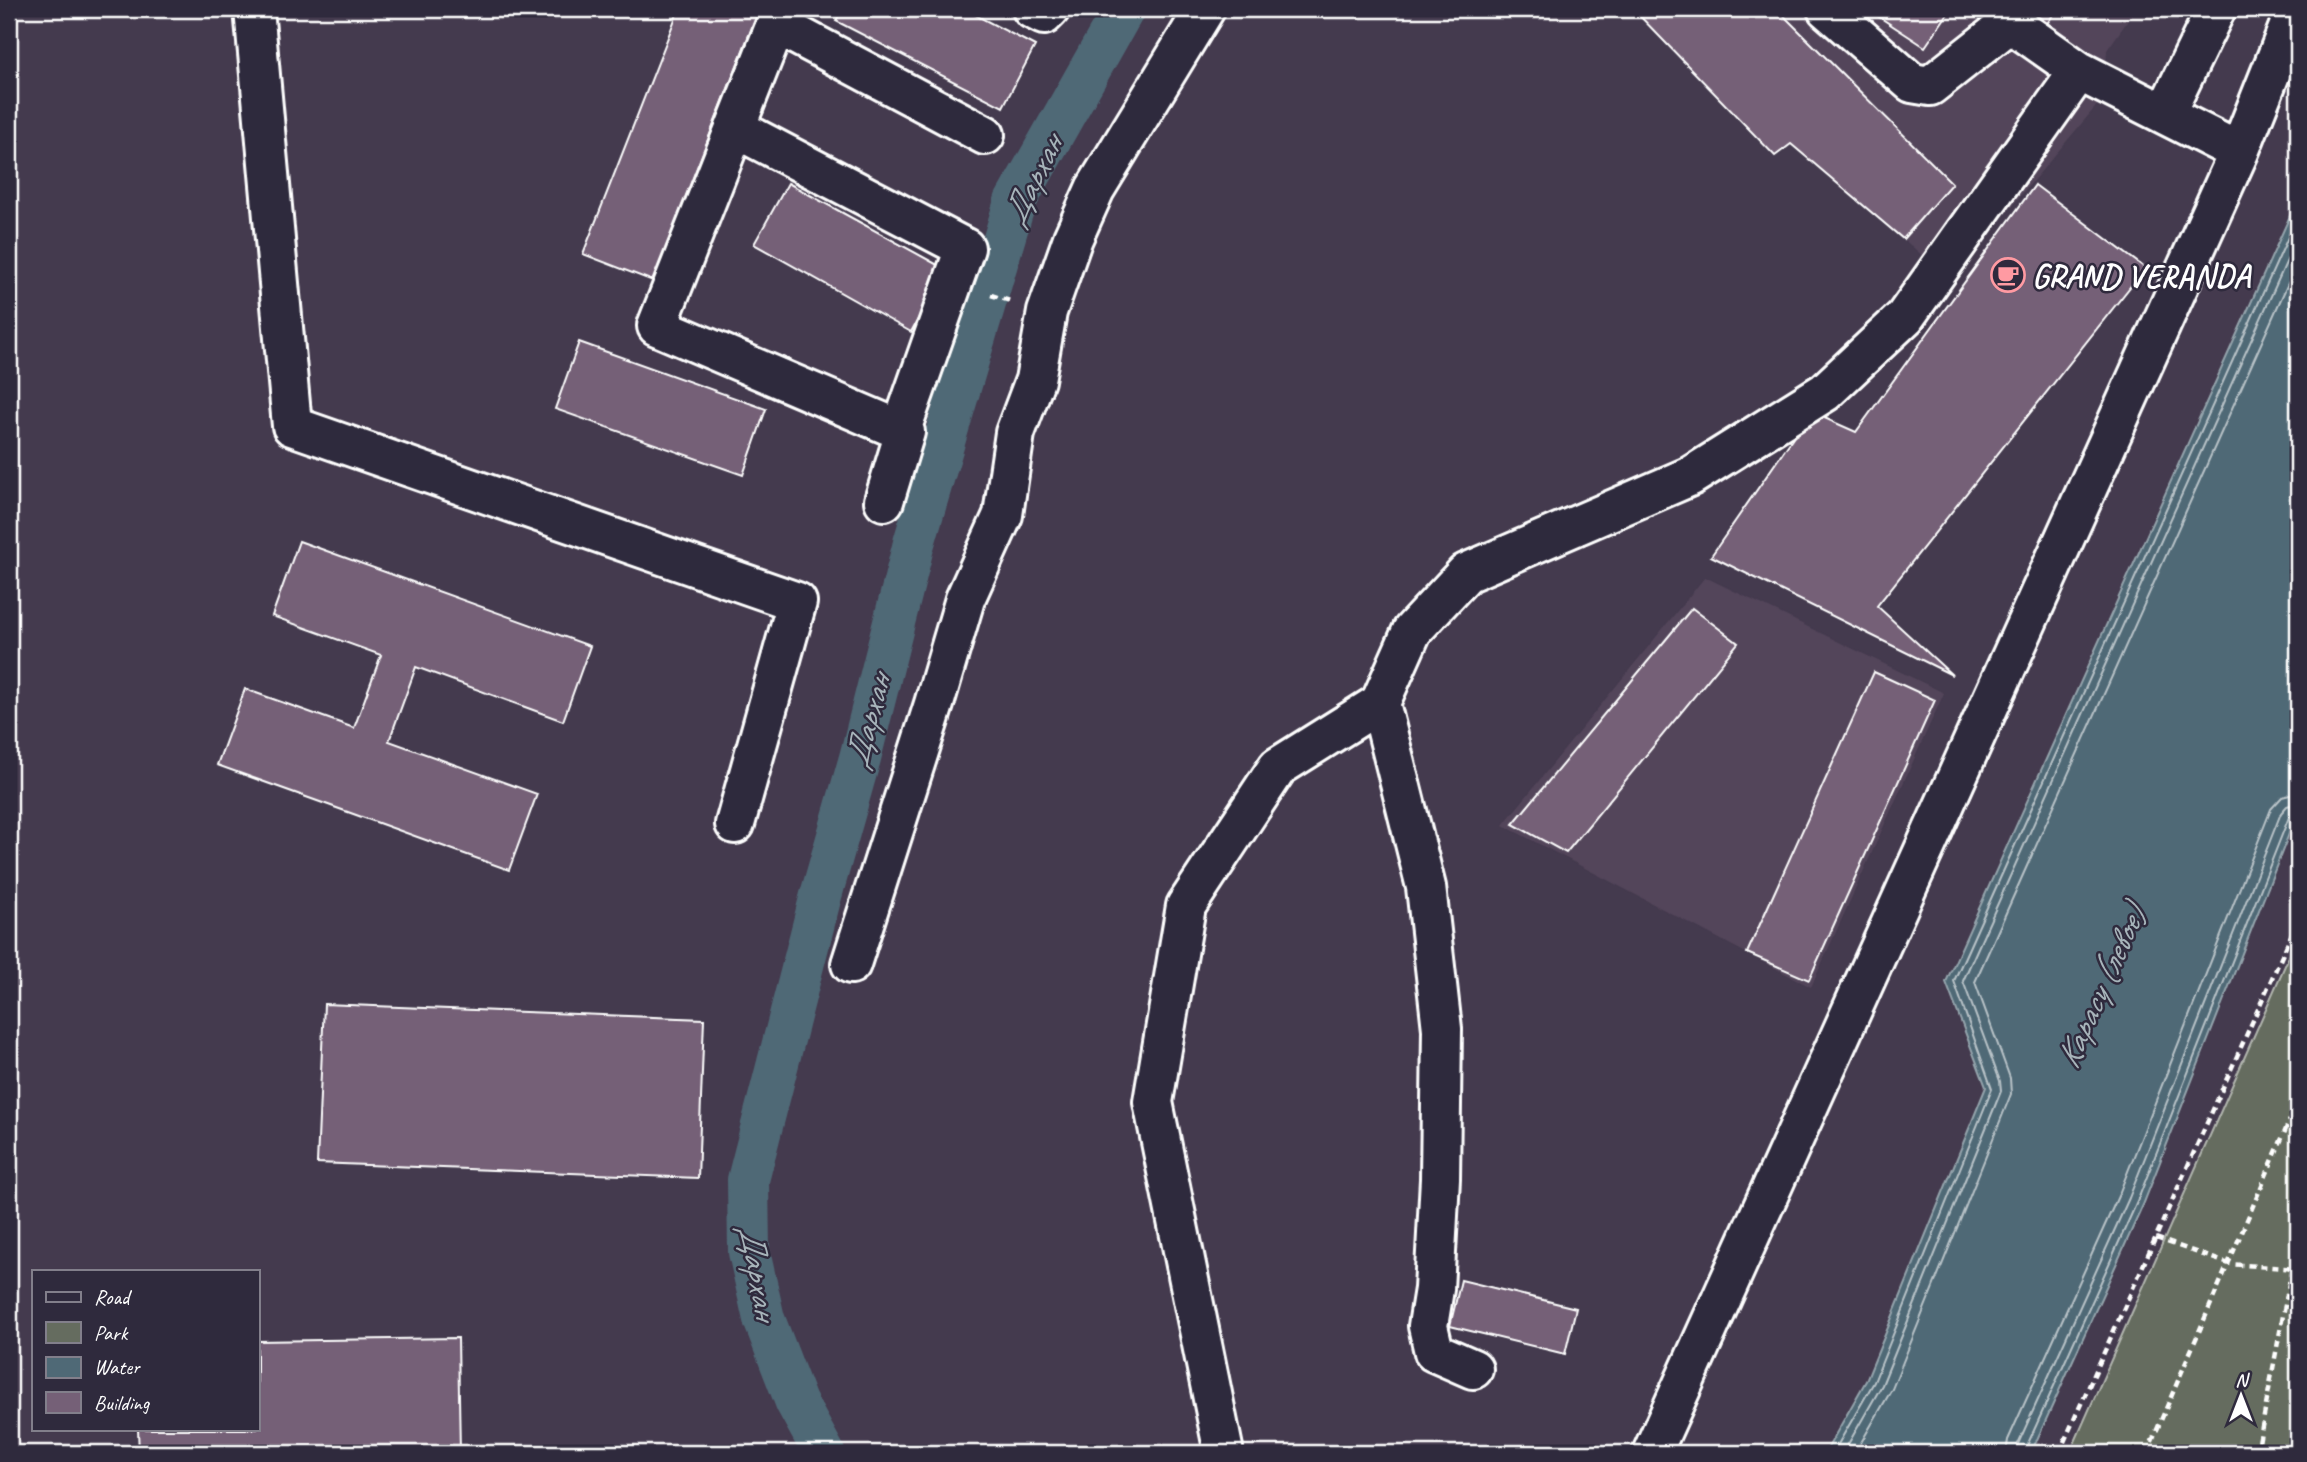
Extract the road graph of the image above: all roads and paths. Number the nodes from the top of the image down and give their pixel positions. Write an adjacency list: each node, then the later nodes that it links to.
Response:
1 (254, 9): 19 (street)
2 (1032, 9): 3 (street)
3 (1050, 9)
4 (1205, 9): 15 (street)
5 (1826, 9): 9 (street)
6 (2216, 9): 10 (street)
7 (2296, 9): 13 (street)
8 (779, 16): 11 (street); 12 (street)
9 (2079, 71): 10 (street); 18 (street)
10 (2165, 114): 13 (street)
11 (735, 128): 14 (street); 16 (street)
12 (985, 135)
13 (2239, 152): 28 (street)
14 (954, 284): 15 (path); 16 (street)
15 (1047, 312): 21 (street)
16 (901, 430): 17 (street)
17 (884, 501)
18 (1380, 703): 26 (street); 27 (street)
19 (735, 824)
20 (2298, 920): 23 (path)
21 (851, 964)
22 (2298, 1101): 24 (path)
23 (2156, 1238): 24 (path); 29 (path)
24 (2229, 1264): 25 (path); 30 (path)
25 (2295, 1268): 31 (path)
26 (1473, 1369)
27 (1223, 1448)
28 (1652, 1453)
29 (2059, 1453)
30 (2147, 1453)
31 (2258, 1453)

